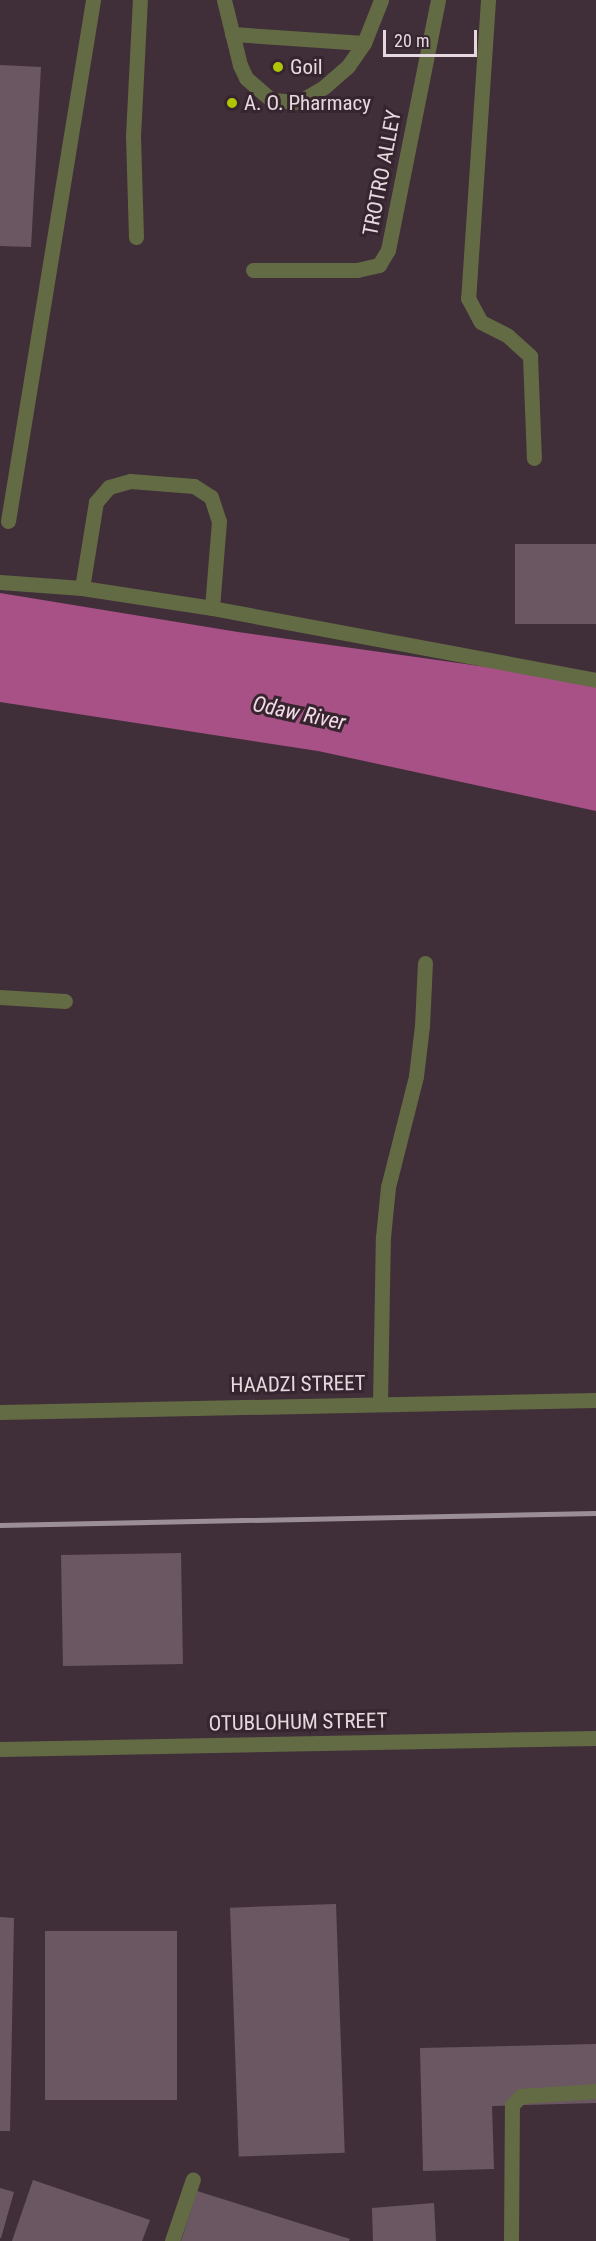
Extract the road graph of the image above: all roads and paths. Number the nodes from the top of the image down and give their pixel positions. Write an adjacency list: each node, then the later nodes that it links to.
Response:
1 (93, 0): 12 (street)
2 (140, 0): 9 (street)
3 (224, 0): 7 (street)
4 (381, 0): 8 (street)
5 (438, 0): 10 (street, TROTRO ALLEY)
6 (488, 0): 11 (street)
7 (232, 34): 8 (street); 8 (street)
8 (364, 43)
9 (136, 237)
10 (253, 270)
11 (534, 458)
12 (8, 521)
13 (0, 582): 14 (street)
14 (82, 588): 15 (street); 15 (street)
15 (212, 608): 16 (street)
16 (596, 680)
17 (425, 963): 21 (street)
18 (0, 997): 19 (street)
19 (65, 1001)
20 (596, 1400): 21 (street, HAADZI STREET)
21 (380, 1403): 22 (street, HAADZI STREET)
22 (0, 1412)
23 (596, 1738): 24 (street, OTUBLOHUM STREET)
24 (0, 1749)
25 (596, 2091): 28 (street)
26 (193, 2179): 27 (street)
27 (172, 2241)
28 (511, 2241)

